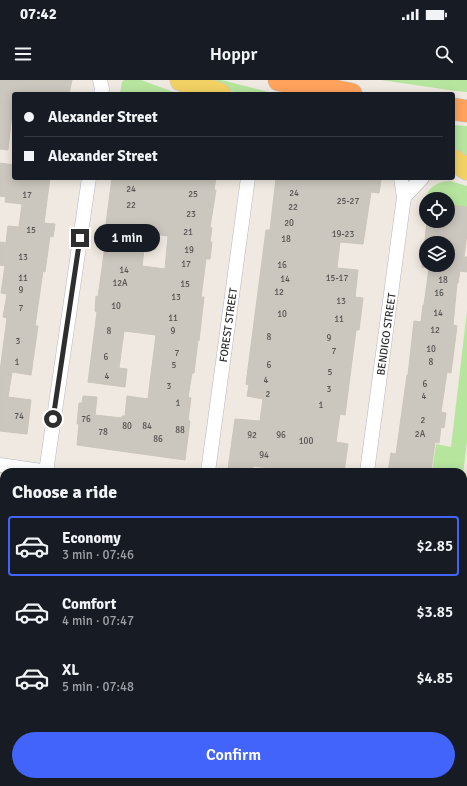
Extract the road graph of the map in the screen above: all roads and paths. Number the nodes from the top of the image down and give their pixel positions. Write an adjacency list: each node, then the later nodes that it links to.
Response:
1 (181, 80): 3 (main road)
2 (279, 80): 4 (highway)
3 (214, 92)
4 (341, 92)
5 (455, 109): 6 (highway)
6 (467, 111)
7 (89, 180): 14 (street)
8 (248, 180): 15 (street, FOREST STREET)
9 (401, 180): 11 (street, BENDIGO STREET)
10 (420, 180): 11 (street)
11 (404, 197): 16 (street, BENDIGO STREET)
12 (0, 465): 13 (street)
13 (20, 468)
14 (48, 468)
15 (209, 468)
16 (368, 468)

